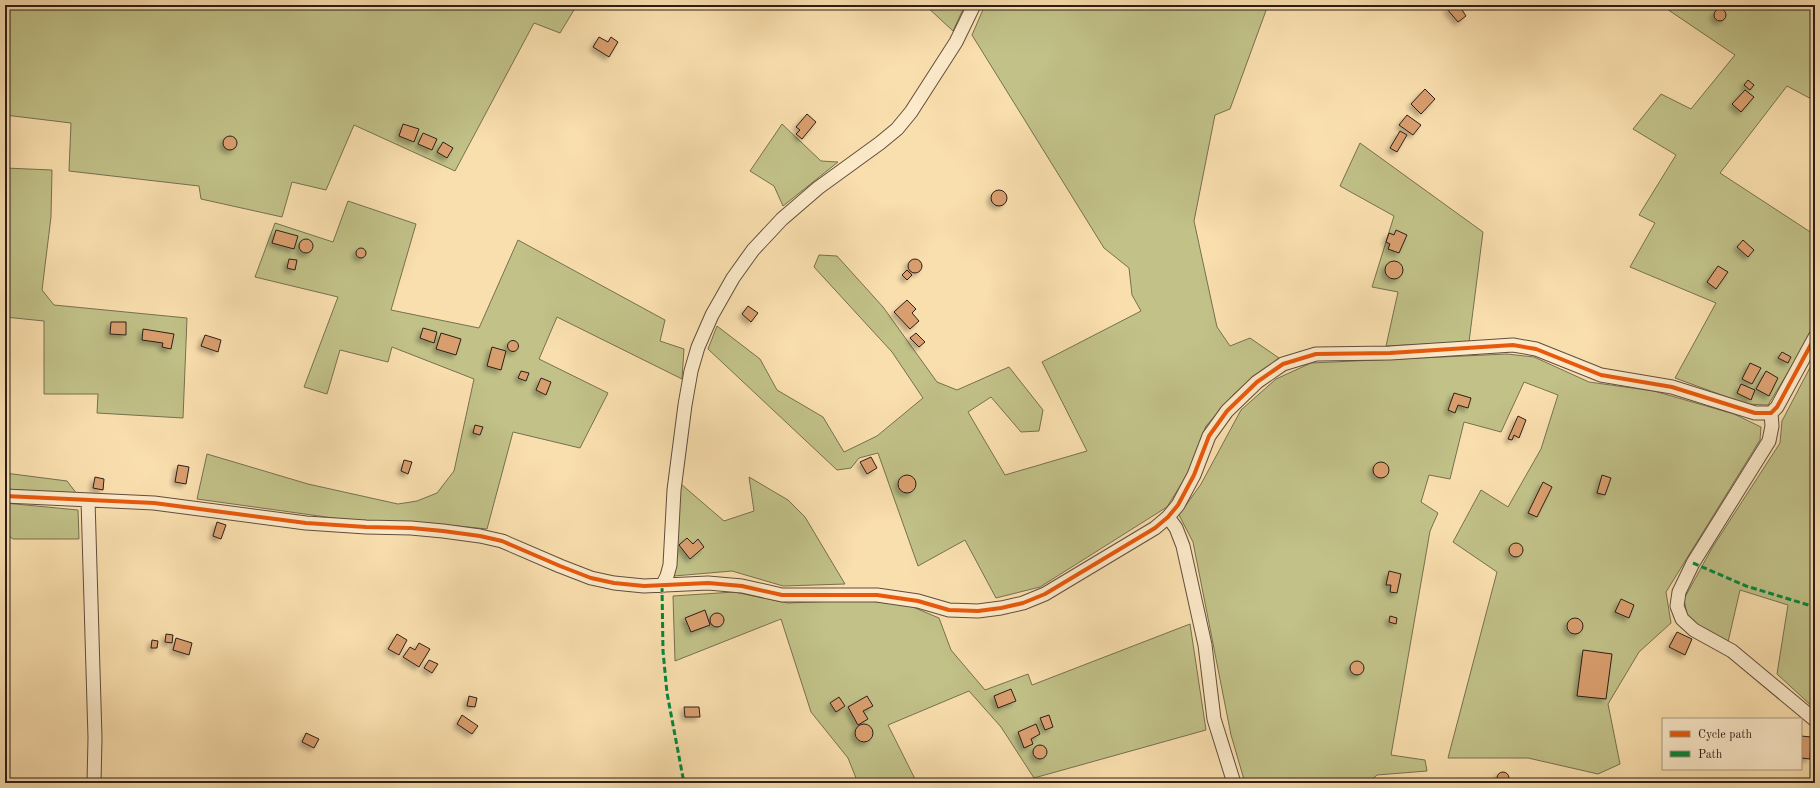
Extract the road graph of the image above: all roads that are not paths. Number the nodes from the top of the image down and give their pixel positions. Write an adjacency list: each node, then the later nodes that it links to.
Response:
1 (974, 5): 7 (street)
2 (1815, 337): 3 (street)
3 (1771, 413): 6 (street); 8 (street)
4 (5, 496): 5 (street)
5 (88, 500): 7 (street); 9 (street)
6 (1168, 517): 7 (street); 10 (street)
7 (662, 586)
8 (1815, 720)
9 (94, 783)
10 (1234, 783)

